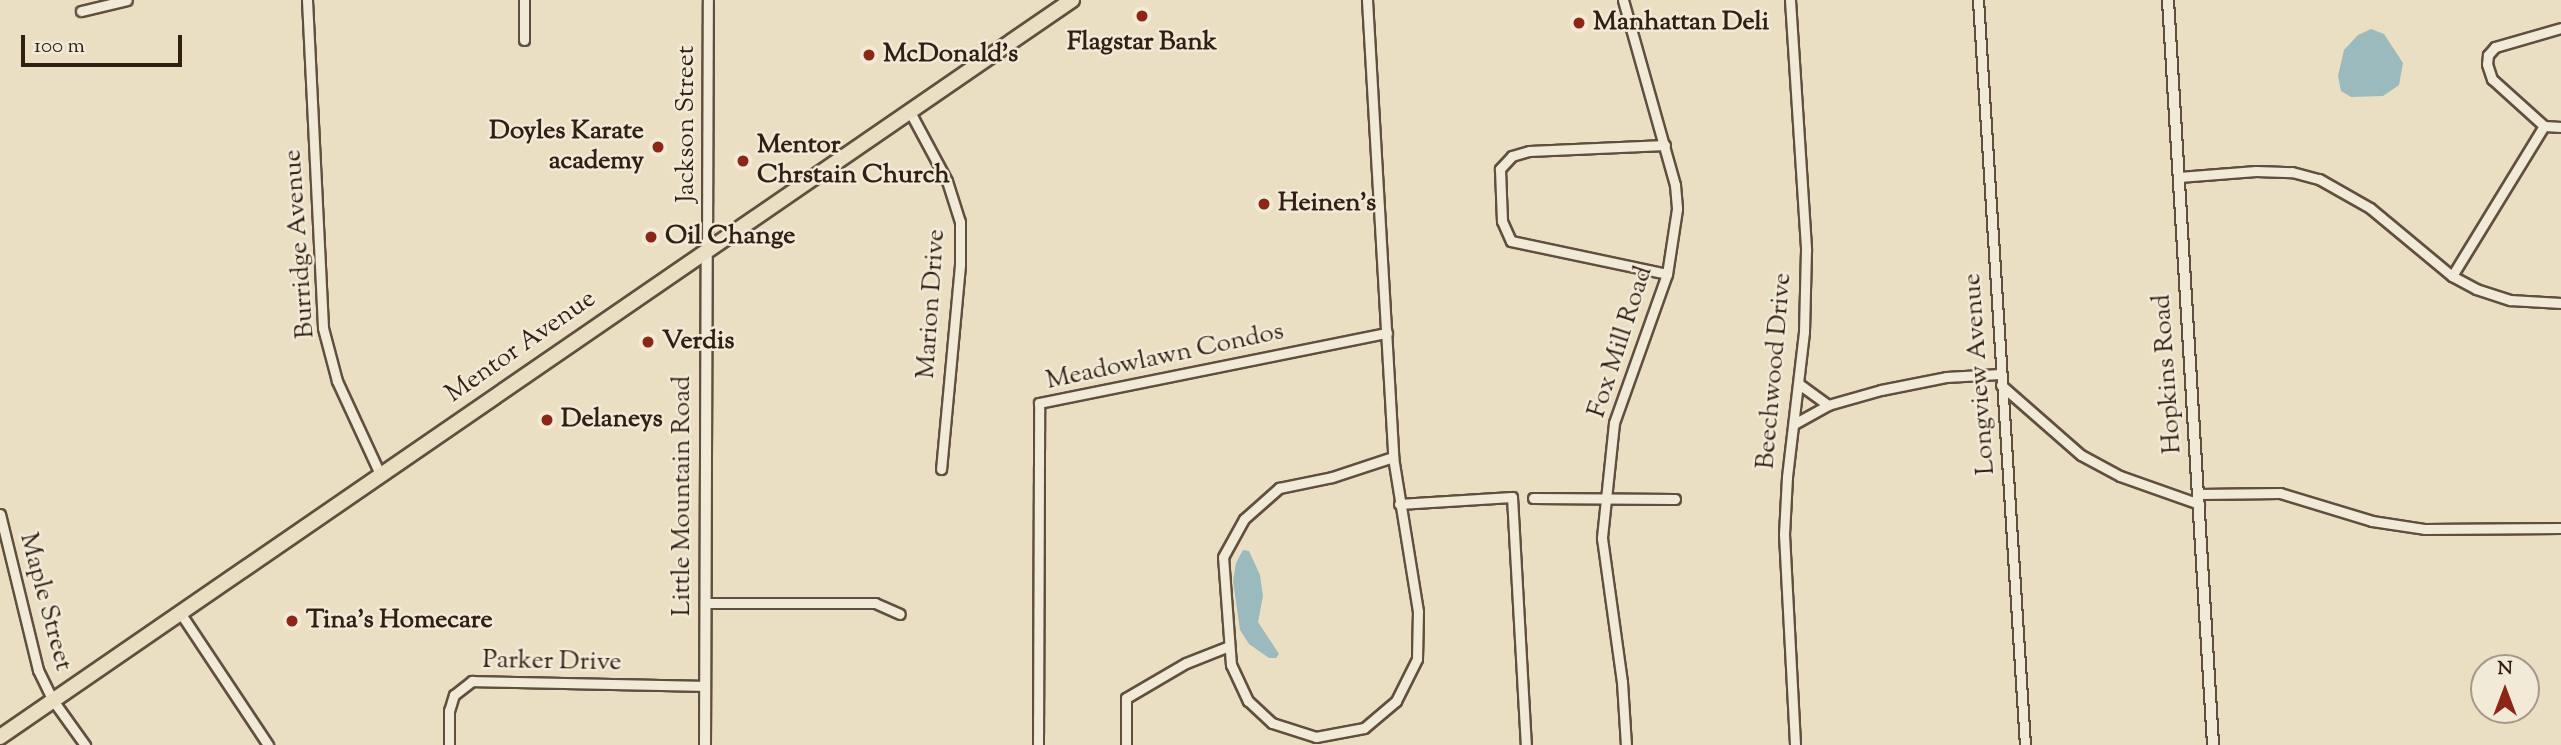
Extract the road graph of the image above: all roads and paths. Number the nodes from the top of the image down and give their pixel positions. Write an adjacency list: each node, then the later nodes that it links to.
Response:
1 (127, 0): 11 (street)
2 (307, 0): 31 (street, Burridge Avenue)
3 (524, 0): 13 (street)
4 (708, 0): 19 (street, Jackson Street)
5 (1072, 0): 14 (main road, Mentor Avenue)
6 (1367, 0): 23 (street)
7 (1623, 0): 17 (street, Fox Mill Road)
8 (1790, 0): 25 (street, Beechwood Drive)
9 (1978, 0): 24 (street, Longview Avenue)
10 (2168, 0): 18 (street, Hopkins Road)
11 (81, 11)
12 (2561, 27): 15 (street)
13 (524, 40)
14 (910, 112): 19 (main road, Mentor Avenue); 30 (street, Marion Drive)
15 (2544, 126): 16 (street); 21 (street)
16 (2561, 127)
17 (1665, 145): 20 (street, Fox Mill Road); 20 (street)
18 (2179, 177): 21 (street); 35 (street, Hopkins Road)
19 (707, 248): 31 (main road, Mentor Avenue); 39 (street, Little Mountain Road)
20 (1667, 274): 32 (street, Fox Mill Road)
21 (2452, 276): 22 (street)
22 (2561, 303)
23 (1387, 334): 29 (street); 51 (street, Meadowlawn Condos)
24 (2000, 374): 26 (street, Longview Avenue); 27 (street)
25 (1799, 384): 27 (street); 28 (street, Beechwood Drive)
26 (2001, 385): 35 (street); 56 (street, Longview Avenue)
27 (1828, 405): 28 (street)
28 (1794, 424): 55 (street, Beechwood Drive)
29 (1392, 457): 36 (street); 42 (street)
30 (941, 468)
31 (380, 474): 40 (main road, Mentor Avenue)
32 (1606, 497): 33 (street); 34 (street); 54 (street, Fox Mill Road)
33 (1533, 498)
34 (1675, 499)
35 (2199, 499): 38 (street); 57 (street, Hopkins Road)
36 (1399, 505): 46 (street); 53 (street)
37 (0, 514): 44 (street, Maple Street)
38 (2561, 528)
39 (705, 603): 41 (street); 43 (street, Little Mountain Road)
40 (179, 611): 44 (main road, Mentor Avenue); 48 (street)
41 (900, 614)
42 (1229, 646): 46 (street); 52 (street)
43 (704, 686): 49 (street, Parker Drive); 50 (street, Little Mountain Road)
44 (52, 699): 45 (main road, Mentor Avenue); 47 (street, Maple Street)
45 (0, 737)
46 (1316, 741)
47 (85, 745)
48 (268, 745)
49 (449, 745)
50 (705, 745)
51 (1038, 745)
52 (1126, 745)
53 (1526, 745)
54 (1626, 745)
55 (1795, 745)
56 (2025, 745)
57 (2213, 745)

